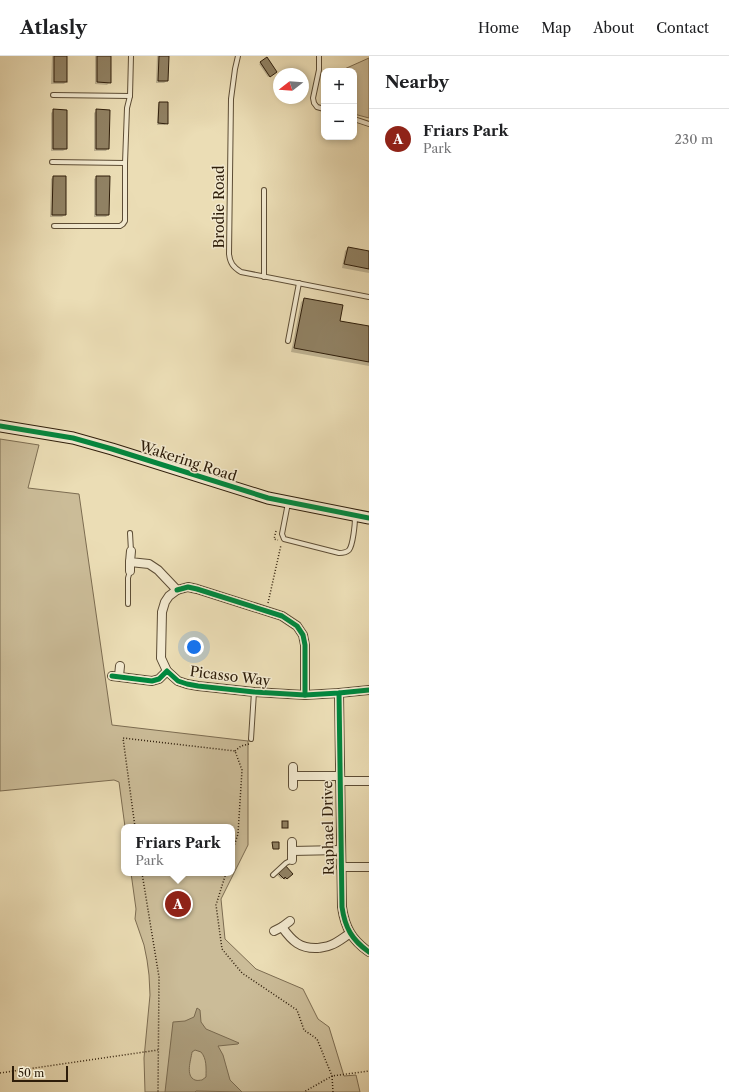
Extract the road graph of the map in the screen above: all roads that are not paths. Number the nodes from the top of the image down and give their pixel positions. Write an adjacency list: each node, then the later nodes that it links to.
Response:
1 (131, 56): 5 (lane)
2 (238, 56): 13 (lane, Brodie Road)
3 (319, 56): 6 (lane)
4 (53, 95): 5 (lane)
5 (130, 96): 10 (lane)
6 (321, 108)
7 (357, 120): 8 (lane)
8 (369, 124)
9 (52, 162): 10 (lane)
10 (125, 163): 12 (lane)
11 (264, 190): 13 (lane)
12 (54, 226)
13 (264, 277): 14 (lane, Brodie Road)
14 (299, 284): 15 (lane, Brodie Road); 16 (lane)
15 (369, 297)
16 (288, 341)
17 (0, 426): 18 (street, Wakering Road)
18 (288, 502): 19 (street, Wakering Road); 19 (lane)
19 (356, 515): 20 (street, Wakering Road)
20 (369, 518)
21 (130, 533): 22 (lane)
22 (131, 551): 23 (street)
23 (130, 562): 24 (street); 25 (street)
24 (130, 571): 26 (lane)
25 (177, 590): 28 (street); 32 (street)
26 (128, 604)
27 (120, 666): 28 (street)
28 (167, 671): 30 (street, Picasso Way)
29 (369, 690): 31 (street, Picasso Way)
30 (254, 692): 32 (street, Picasso Way); 33 (lane)
31 (339, 693): 32 (street, Picasso Way); 36 (street, Raphael Drive)
32 (305, 694)
33 (251, 739)
34 (293, 767): 35 (street)
35 (293, 776): 36 (street, Raphael Drive); 38 (street)
36 (340, 779): 37 (street, Raphael Drive); 41 (street, Raphael Drive)
37 (369, 781)
38 (293, 786)
39 (292, 842): 40 (street)
40 (292, 850): 41 (street, Raphael Drive); 42 (street)
41 (340, 850): 43 (street, Raphael Drive)
42 (292, 860): 45 (lane)
43 (341, 867): 44 (street, Raphael Drive); 47 (street, Raphael Drive)
44 (369, 867)
45 (273, 875)
46 (290, 921): 47 (street)
47 (350, 934): 48 (street, Raphael Drive)
48 (369, 952)

